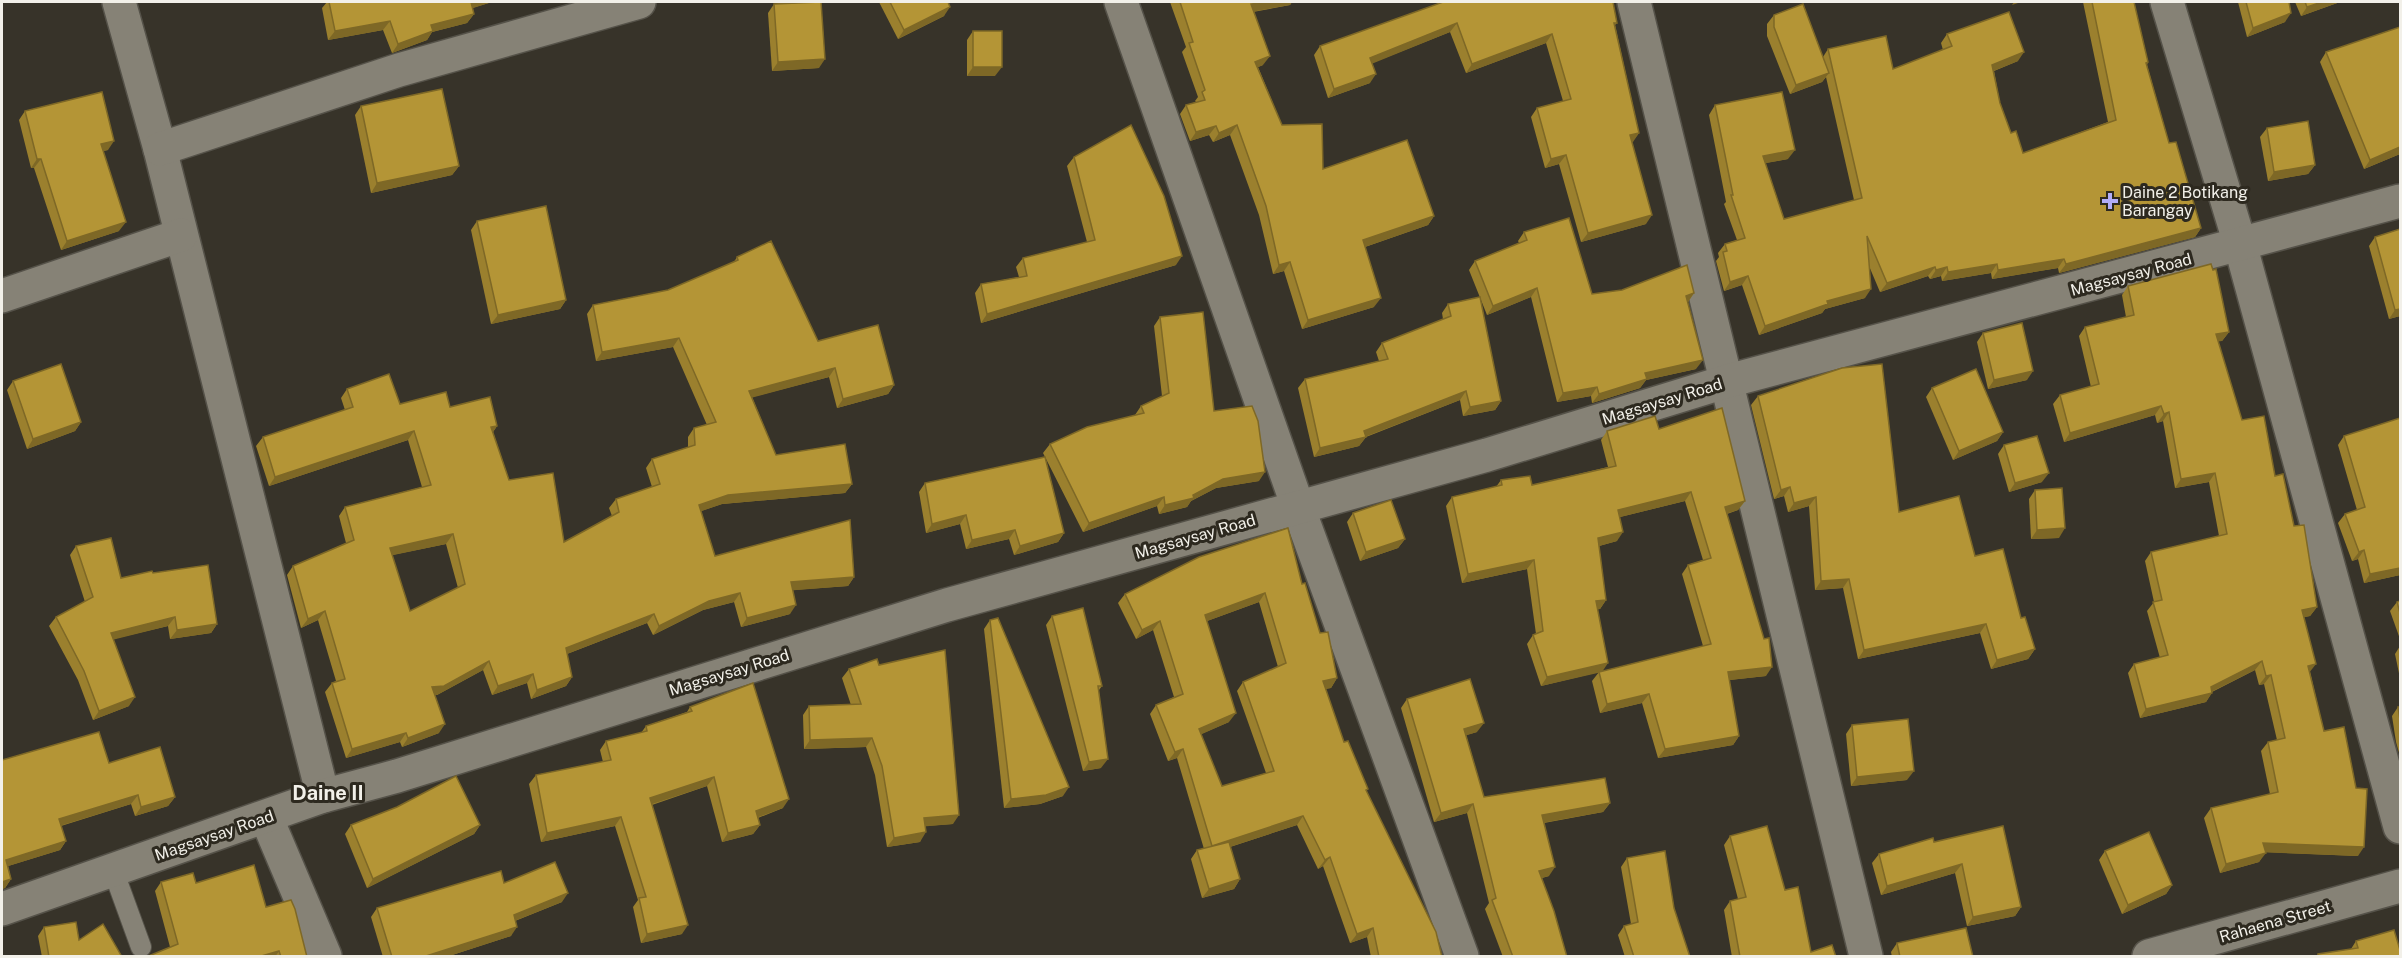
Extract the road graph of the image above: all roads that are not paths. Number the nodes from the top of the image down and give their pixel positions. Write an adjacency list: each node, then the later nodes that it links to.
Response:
1 (119, 2): 6 (street)
2 (639, 2): 6 (street)
3 (1121, 2): 12 (street)
4 (1634, 2): 11 (street)
5 (2167, 2): 9 (street)
6 (160, 149): 8 (street)
7 (2400, 201): 9 (street, Magsaysay Road)
8 (181, 234): 10 (street); 13 (street)
9 (2240, 244): 11 (street, Magsaysay Road); 15 (street)
10 (2, 296)
11 (1728, 381): 12 (street, Magsaysay Road); 22 (street)
12 (1298, 507): 13 (street, Magsaysay Road); 21 (street)
13 (323, 796): 14 (street, Magsaysay Road)
14 (266, 817): 16 (street, Magsaysay Road); 20 (street)
15 (2400, 827)
16 (113, 870): 18 (street, Magsaysay Road); 19 (lane)
17 (2400, 886): 23 (street, Rahaena Street)
18 (2, 909)
19 (141, 947)
20 (325, 957)
21 (1462, 957)
22 (1866, 957)
23 (2148, 957)

